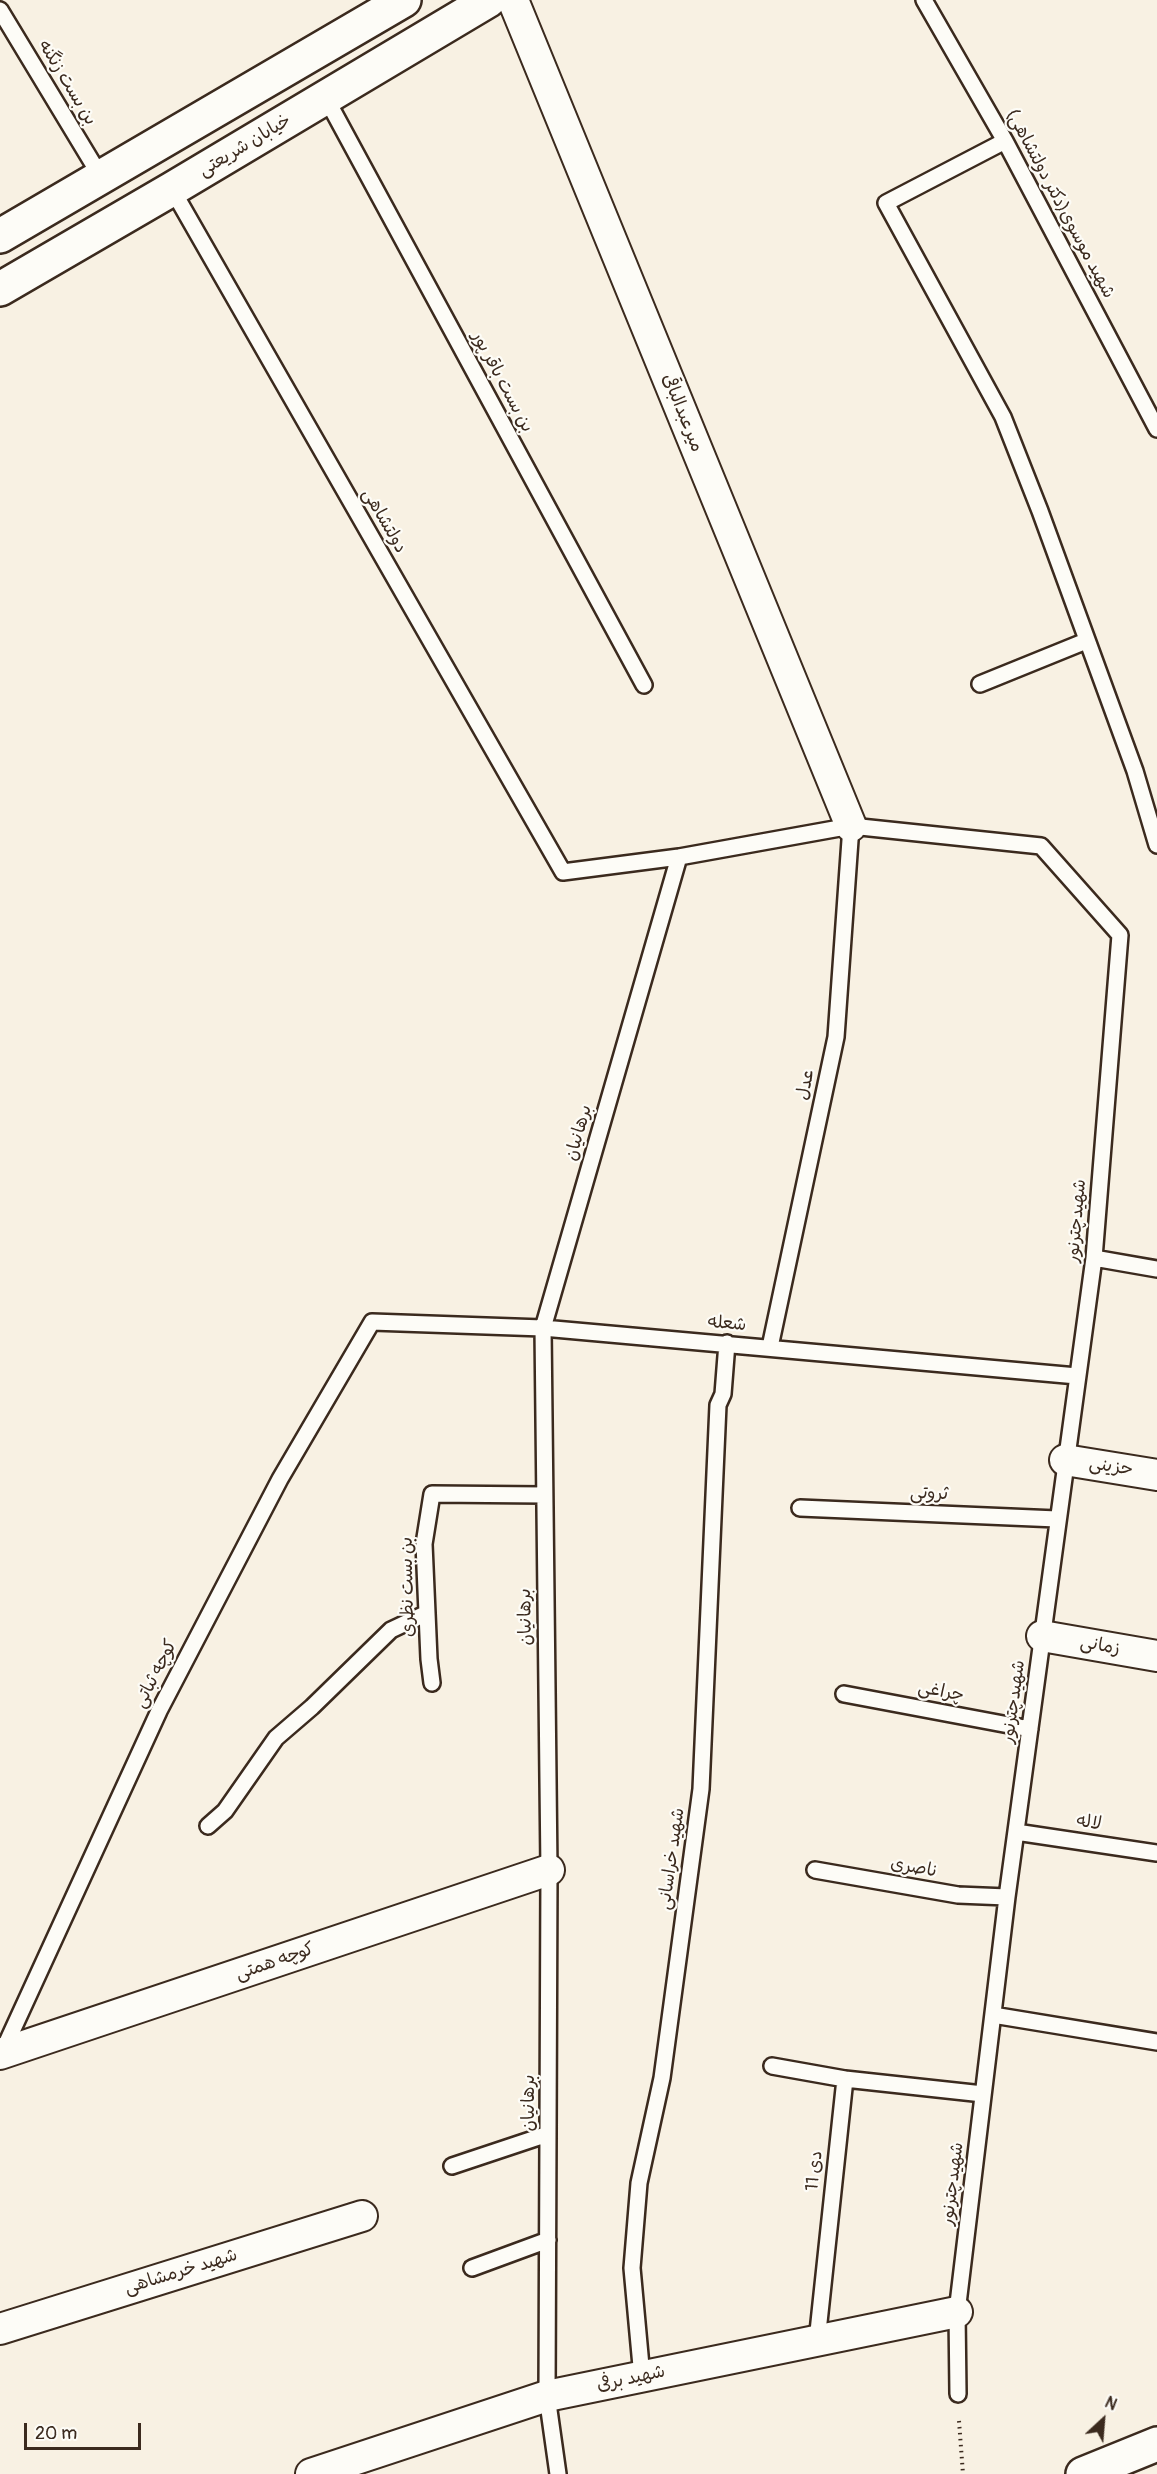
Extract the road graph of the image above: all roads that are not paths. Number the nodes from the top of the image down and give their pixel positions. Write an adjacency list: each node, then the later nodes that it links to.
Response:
1 (404, 0): 8 (main road)
2 (489, 0): 6 (main road, خیابان شریعتی)
3 (513, 0): 16 (street, میرعبدالباقی)
4 (924, 0): 7 (lane, شهید موسوی(دکتر دولتشاهی))
5 (0, 10): 8 (lane, بن بست زنگنه)
6 (326, 98): 9 (main road, خیابان شریعتی); 15 (lane, بن بست باقر پور)
7 (1005, 141): 12 (lane, شهید موسوی(دکتر دولتشاهی)); 13 (lane)
8 (101, 177): 10 (main road)
9 (172, 189): 11 (main road, خیابان شریعتی); 18 (lane, دولتشاهی)
10 (0, 236)
11 (0, 289)
12 (1157, 429)
13 (1086, 641): 14 (lane); 17 (lane)
14 (980, 684)
15 (644, 685)
16 (851, 826): 18 (lane); 19 (lane, شهیدچترنور); 24 (lane, عدل)
17 (1157, 844)
18 (679, 856): 22 (lane, برهانیان)
19 (1094, 1258): 20 (lane); 25 (lane, شهیدچترنور)
20 (1157, 1269)
21 (372, 1322): 22 (lane, شعله); 45 (lane, کوچه ثباتی)
22 (543, 1328): 23 (lane, شعله); 28 (lane, برهانیان)
23 (727, 1343): 24 (lane, شعله); 57 (lane, شهید خراسانی)
24 (770, 1347): 25 (lane, شعله)
25 (1077, 1376): 26 (lane, شهیدچترنور)
26 (1065, 1460): 27 (street, حزینی); 30 (lane, شهیدچترنور)
27 (1157, 1474)
28 (544, 1495): 31 (lane, بن بست نظری); 40 (lane, برهانیان)
29 (800, 1508): 30 (lane, ثروتی)
30 (1057, 1519): 32 (lane, شهیدچترنور)
31 (427, 1613): 34 (lane, بن بست نظری); 37 (lane)
32 (1042, 1636): 33 (street, زمانی); 36 (lane, شهیدچترنور)
33 (1157, 1656)
34 (432, 1683)
35 (844, 1694): 36 (lane, چراغی)
36 (1030, 1729): 38 (lane, شهیدچترنور)
37 (208, 1826)
38 (1016, 1832): 39 (lane, لاله); 42 (lane, شهیدچترنور)
39 (1157, 1853)
40 (549, 1870): 45 (street, کوچه همتی); 49 (lane, برهانیان)
41 (815, 1870): 42 (lane, ناصری)
42 (1007, 1898): 43 (lane, شهیدچترنور)
43 (993, 2015): 44 (lane); 48 (lane, شهیدچترنور)
44 (1157, 2042)
45 (1, 2055)
46 (771, 2066): 47 (lane)
47 (845, 2079): 48 (lane); 56 (lane, 11 دی)
48 (983, 2094): 54 (lane, شهیدچترنور)
49 (548, 2134): 50 (lane); 52 (lane, برهانیان)
50 (452, 2166)
51 (362, 2216): 55 (street, شهید خرمشاهی)
52 (548, 2240): 53 (lane); 59 (lane, برهانیان)
53 (472, 2268)
54 (957, 2312): 56 (street, شهید برفی); 58 (lane, شهیدچترنور)
55 (0, 2329)
56 (817, 2341): 57 (street, شهید برفی)
57 (642, 2377): 59 (street, شهید برفی)
58 (958, 2394)
59 (547, 2396): 61 (street, شهید برفی); 62 (lane, برهانیان)
60 (1157, 2444): 63 (main road)
61 (311, 2474)
62 (558, 2474)
63 (1083, 2474)

